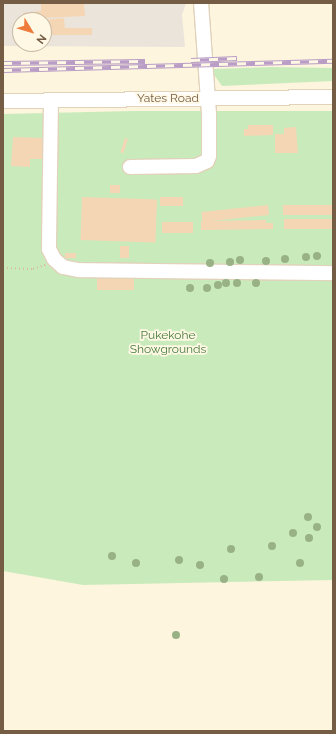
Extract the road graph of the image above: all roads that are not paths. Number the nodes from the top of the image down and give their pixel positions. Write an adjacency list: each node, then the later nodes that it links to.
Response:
1 (201, 3): 3 (street)
2 (333, 98): 3 (street, Yates Road)
3 (208, 99): 5 (street, Yates Road); 6 (street)
4 (3, 100): 5 (street, Yates Road)
5 (51, 100): 7 (street)
6 (130, 167)
7 (333, 273)

